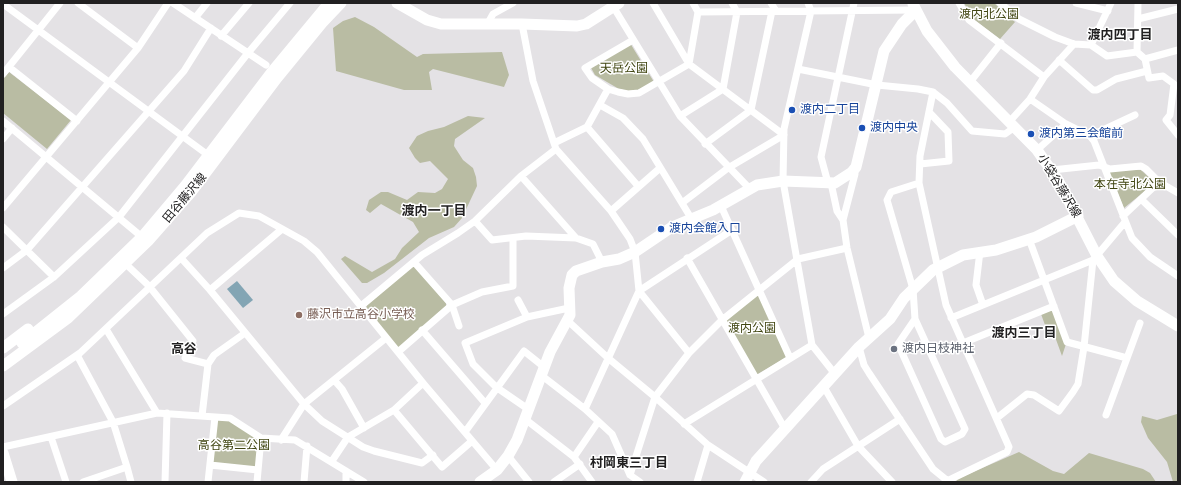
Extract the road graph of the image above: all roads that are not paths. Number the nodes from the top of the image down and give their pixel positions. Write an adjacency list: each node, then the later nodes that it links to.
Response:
1 (60, 3): 37 (street)
2 (78, 3): 43 (street)
3 (168, 3): 43 (street)
4 (173, 3): 32 (street)
5 (207, 3): 32 (street)
6 (249, 3): 38 (street)
7 (290, 3): 46 (street)
8 (329, 3): 85 (main road, 田谷藤沢線)
9 (341, 3): 119 (main road, 田谷藤沢線)
10 (397, 3): 34 (main road)
11 (513, 3): 34 (street)
12 (653, 3): 49 (street)
13 (693, 3): 30 (street)
14 (732, 3): 31 (street)
15 (772, 3): 27 (street)
16 (808, 3): 28 (street)
17 (959, 3): 40 (street)
18 (1000, 3): 41 (street)
19 (1076, 3): 29 (street)
20 (1111, 3): 29 (street)
21 (1138, 3): 33 (street)
22 (614, 4): 35 (main road); 39 (street)
23 (3, 5): 37 (street)
24 (915, 6): 25 (street); 58 (main road, 小袋谷藤沢線); 60 (main road)
25 (854, 7): 28 (street); 56 (street)
26 (1178, 9): 33 (street)
27 (774, 11): 28 (street); 31 (street); 66 (street)
28 (811, 11): 52 (street)
29 (1108, 11): 42 (street)
30 (698, 12): 31 (street); 49 (street)
31 (737, 12): 62 (street)
32 (195, 18): 36 (street)
33 (1138, 20): 45 (street)
34 (488, 23): 35 (main road)
35 (522, 24): 83 (street)
36 (211, 28): 38 (street); 67 (street)
37 (38, 30): 51 (street); 57 (street)
38 (221, 36): 46 (street)
39 (633, 40): 59 (street); 61 (street)
40 (1001, 43): 55 (street); 58 (street)
41 (1074, 44): 42 (street); 48 (street)
42 (1091, 45): 45 (street)
43 (138, 48): 57 (street)
44 (1178, 50): 47 (street)
45 (1136, 52): 47 (street)
46 (248, 53): 50 (street); 79 (street)
47 (1145, 59): 53 (street)
48 (1059, 60): 53 (street); 55 (street)
49 (689, 64): 59 (street); 62 (street)
50 (266, 65)
51 (8, 67): 54 (street); 72 (street)
52 (798, 69): 56 (street); 78 (street)
53 (1147, 71): 77 (street)
54 (3, 74)
55 (1044, 77): 64 (street)
56 (838, 78): 60 (street); 96 (street)
57 (110, 82): 67 (street); 72 (street)
58 (970, 82): 73 (main road, 小袋谷藤沢線)
59 (659, 83): 61 (street); 70 (street)
60 (877, 85): 63 (street); 92 (main road)
61 (608, 89): 65 (street)
62 (723, 89): 66 (street); 70 (street)
63 (933, 92): 68 (street); 73 (street)
64 (1030, 99): 73 (street); 74 (street)
65 (600, 105): 75 (street); 89 (street)
66 (751, 110): 78 (street); 82 (street)
67 (149, 111): 79 (street); 99 (street)
68 (929, 112): 87 (street); 87 (street)
69 (1135, 115): 80 (street)
70 (680, 116): 82 (street)
71 (3, 121): 76 (street)
72 (77, 121): 86 (street)
73 (1012, 124): 84 (main road, 小袋谷藤沢線)
74 (1066, 124): 80 (street); 84 (street)
75 (587, 127): 83 (street); 98 (street)
76 (12, 128): 81 (street); 86 (street)
77 (1178, 134)
78 (784, 135): 90 (street); 94 (street)
79 (182, 136): 85 (street); 108 (street)
80 (1090, 136): 88 (street)
81 (3, 139)
82 (704, 144): 90 (street)
83 (555, 146): 93 (street); 106 (street)
84 (1037, 150): 91 (main road, 小袋谷藤沢線)
85 (208, 155): 119 (main road, 田谷藤沢線)
86 (46, 157): 99 (street); 105 (street)
87 (920, 164): 97 (street)
88 (1104, 167): 91 (street); 95 (street); 110 (street)
89 (660, 168): 98 (street); 103 (street)
90 (728, 168): 100 (street); 103 (street)
91 (1052, 170): 107 (main road, 小袋谷藤沢線)
92 (852, 172): 96 (main road); 111 (street)
93 (522, 176): 112 (street); 118 (street)
94 (783, 181): 96 (main road); 100 (main road); 128 (street)
95 (1159, 182): 101 (street); 102 (street)
96 (830, 183): 111 (street)
97 (919, 183): 131 (street); 139 (street)
98 (638, 186): 106 (street)
99 (82, 187): 108 (street); 122 (street)
100 (749, 188): 104 (main road)
101 (1178, 193)
102 (1141, 199): 110 (street); 116 (street)
103 (682, 203): 109 (street)
104 (721, 206): 109 (main road); 115 (street)
105 (3, 208)
106 (611, 211): 123 (street)
107 (1078, 216): 120 (main road); 127 (main road, 小袋谷藤沢線)
108 (119, 217): 119 (street); 135 (street)
109 (691, 218): 123 (main road)
110 (1124, 219): 127 (street); 134 (street)
111 (844, 220): 121 (street)
112 (475, 221): 117 (street); 129 (street)
113 (3, 226): 122 (street)
114 (282, 229): 125 (street); 140 (street); 146 (street)
115 (732, 230): 126 (street); 138 (street)
116 (1178, 235)
117 (513, 238): 118 (street); 144 (street)
118 (576, 238): 130 (street)
119 (145, 239): 132 (main road); 142 (main road, 田谷藤沢線); 167 (main road)
120 (1029, 239): 124 (main road); 136 (street)
121 (848, 248): 128 (street); 162 (street)
122 (27, 250): 133 (street); 135 (street)
123 (635, 252): 130 (main road); 141 (street)
124 (980, 252): 131 (main road); 145 (street)
125 (181, 258): 137 (street); 140 (street)
126 (687, 258): 141 (street); 153 (street)
127 (1095, 258): 136 (street); 157 (main road, 小袋谷藤沢線); 166 (street)
128 (798, 259): 138 (street); 164 (street)
129 (414, 262): 144 (street); 146 (street)
130 (602, 262): 148 (main road)
131 (938, 266): 139 (main road); 151 (street)
132 (129, 267): 137 (street); 178 (main road)
133 (3, 268)
134 (1178, 276)
135 (54, 277): 149 (street)
136 (1044, 281): 145 (street); 147 (street)
137 (149, 286): 158 (street); 175 (street)
138 (760, 289): 153 (street); 173 (street)
139 (913, 289): 152 (street); 162 (main road)
140 (210, 290): 160 (street)
141 (639, 291): 169 (street); 172 (street)
142 (84, 299): 171 (main road, 田谷藤沢線); 176 (main road, 田谷藤沢線)
143 (518, 300): 150 (street)
144 (452, 305): 156 (street); 159 (street)
145 (983, 305): 151 (street)
146 (361, 306): 161 (street)
147 (1054, 306): 163 (street); 166 (street)
148 (569, 308): 150 (street); 154 (main road)
149 (3, 314)
150 (526, 317): 183 (street)
151 (951, 318): 163 (street)
152 (915, 319): 152 (street)
153 (722, 320): 169 (street); 180 (street)
154 (568, 321): 172 (street); 177 (main road)
155 (1140, 323): 174 (street)
156 (459, 326)
157 (1178, 326)
158 (106, 329): 170 (street); 191 (street)
159 (422, 330): 168 (street); 186 (street)
160 (245, 333): 175 (street); 187 (street)
161 (386, 338): 168 (street); 181 (street)
162 (869, 338): 165 (main road)
163 (963, 343): 197 (street)
164 (812, 345): 173 (street); 179 (street)
165 (859, 347): 179 (main road); 198 (street)
166 (1084, 347): 174 (street); 197 (street)
167 (3, 348)
168 (398, 352): 182 (street)
169 (689, 352): 185 (street)
170 (77, 355): 188 (street); 199 (street)
171 (3, 357)
172 (608, 358): 185 (street); 189 (street)
173 (790, 358): 180 (street)
174 (1127, 358): 194 (street)
175 (208, 364): 195 (street)
176 (3, 366)
177 (543, 371): 183 (street); 189 (street); 193 (main road)
178 (3, 374)
179 (836, 374): 184 (main road)
180 (755, 379): 201 (street); 203 (street)
181 (334, 380): 187 (street); 202 (street)
182 (423, 383): 190 (street); 204 (street)
183 (496, 387): 186 (street); 193 (street)
184 (824, 387): 203 (main road); 212 (street)
185 (655, 397): 201 (street); 226 (street)
186 (485, 403): 204 (street)
187 (304, 404): 206 (street); 208 (street)
188 (3, 406)
189 (585, 409): 200 (street)
190 (394, 410): 202 (street); 215 (street)
191 (157, 413): 192 (street); 199 (street)
192 (167, 414): 195 (street); 232 (street)
193 (527, 414): 216 (main road); 217 (street)
194 (1106, 415)
195 (202, 416): 196 (street)
196 (215, 417): 207 (street); 220 (street)
197 (997, 418): 245 (street)
198 (900, 419): 212 (street); 245 (street)
199 (113, 422): 205 (street); 221 (street)
200 (598, 422): 217 (street); 226 (street)
201 (684, 424): 210 (street)
202 (364, 428): 206 (street)
203 (785, 429): 225 (main road)
204 (465, 432): 209 (street)
205 (51, 437): 213 (street); 229 (street)
206 (348, 437): 215 (street); 218 (street)
207 (261, 438): 208 (street); 222 (street)
208 (281, 440): 211 (street)
209 (472, 441): 215 (street); 223 (street)
210 (708, 445): 225 (street); 242 (street)
211 (307, 446): 218 (street); 235 (street)
212 (858, 446): 227 (street); 244 (street)
213 (3, 447)
214 (3, 453): 228 (main road)
215 (433, 455)
216 (508, 456): 223 (main road); 239 (street)
217 (574, 457): 219 (street)
218 (332, 461): 224 (street)
219 (580, 464): 240 (street); 241 (street)
220 (210, 465): 222 (street); 233 (street)
221 (127, 467): 230 (street); 231 (street)
222 (258, 470): 234 (street)
223 (497, 470): 238 (main road)
224 (346, 471): 236 (street); 237 (street)
225 (747, 477): 243 (street)
226 (634, 479)
227 (887, 481)
228 (12, 482)
229 (66, 482)
230 (83, 482)
231 (131, 482)
232 (164, 482)
233 (208, 482)
234 (257, 482)
235 (304, 482)
236 (346, 482)
237 (364, 482)
238 (480, 482)
239 (529, 482)
240 (554, 482)
241 (592, 482)
242 (697, 482)
243 (764, 482)
244 (811, 482)
245 (947, 482)

